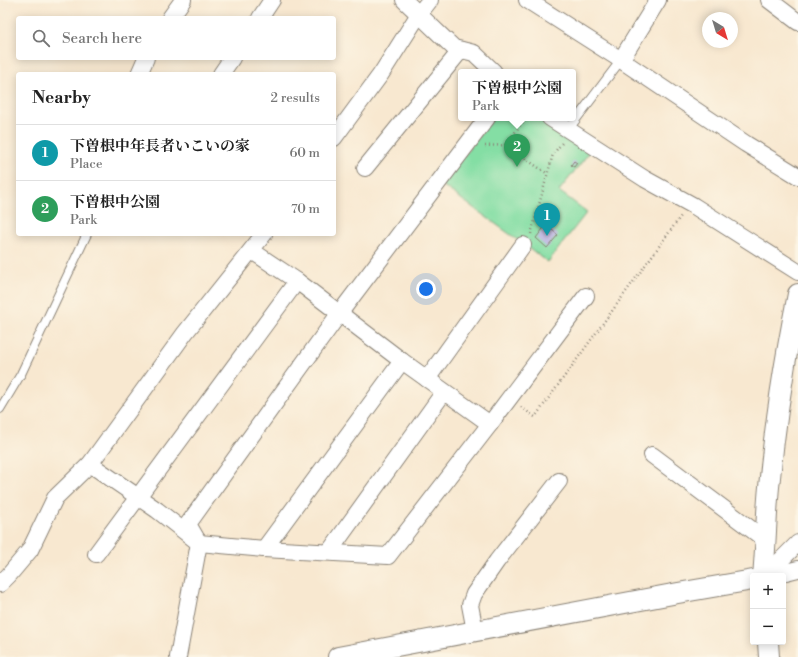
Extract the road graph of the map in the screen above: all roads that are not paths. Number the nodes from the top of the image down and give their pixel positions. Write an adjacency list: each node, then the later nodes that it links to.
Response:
1 (183, 0): 9 (street)
2 (272, 0): 10 (street)
3 (404, 0): 8 (street)
4 (430, 0): 8 (street)
5 (528, 0): 15 (street)
6 (658, 0): 15 (street)
7 (770, 0): 11 (street)
8 (419, 14): 12 (street); 24 (street)
9 (171, 16)
10 (261, 16)
11 (798, 22)
12 (461, 50): 16 (street); 25 (street)
13 (145, 60): 17 (street)
14 (231, 60): 18 (street)
15 (621, 60): 19 (lane); 26 (street)
16 (491, 69)
17 (140, 72)
18 (222, 72)
19 (576, 119)
20 (485, 121): 35 (street)
21 (554, 121): 23 (street)
22 (575, 121): 23 (lane)
23 (568, 130): 31 (street)
24 (336, 135)
25 (365, 168)
26 (798, 176)
27 (86, 236): 39 (lane)
28 (263, 236): 30 (street)
29 (523, 245): 37 (street)
30 (252, 251): 32 (street); 42 (street)
31 (798, 272)
32 (297, 281): 35 (street); 44 (street)
33 (798, 294): 45 (street)
34 (586, 296): 40 (street)
35 (339, 314): 36 (street); 46 (street)
36 (402, 362): 37 (street); 48 (street)
37 (427, 379): 38 (street)
38 (444, 392): 40 (street); 49 (street)
39 (0, 409)
40 (490, 424): 49 (street)
41 (652, 455): 45 (street)
42 (90, 464): 44 (street); 56 (street)
43 (559, 481): 57 (street)
44 (137, 497): 46 (street); 50 (street)
45 (766, 541): 52 (street)
46 (199, 543): 48 (street); 60 (street)
47 (798, 543): 53 (street)
48 (264, 549): 49 (street)
49 (329, 552)
50 (96, 554)
51 (798, 568): 54 (street)
52 (764, 573)
53 (767, 573)
54 (780, 573)
55 (750, 581): 57 (street)
56 (0, 584)
57 (475, 631): 59 (street)
58 (768, 645): 62 (street)
59 (358, 655): 61 (street)
60 (178, 657)
61 (338, 657)
62 (769, 657)

